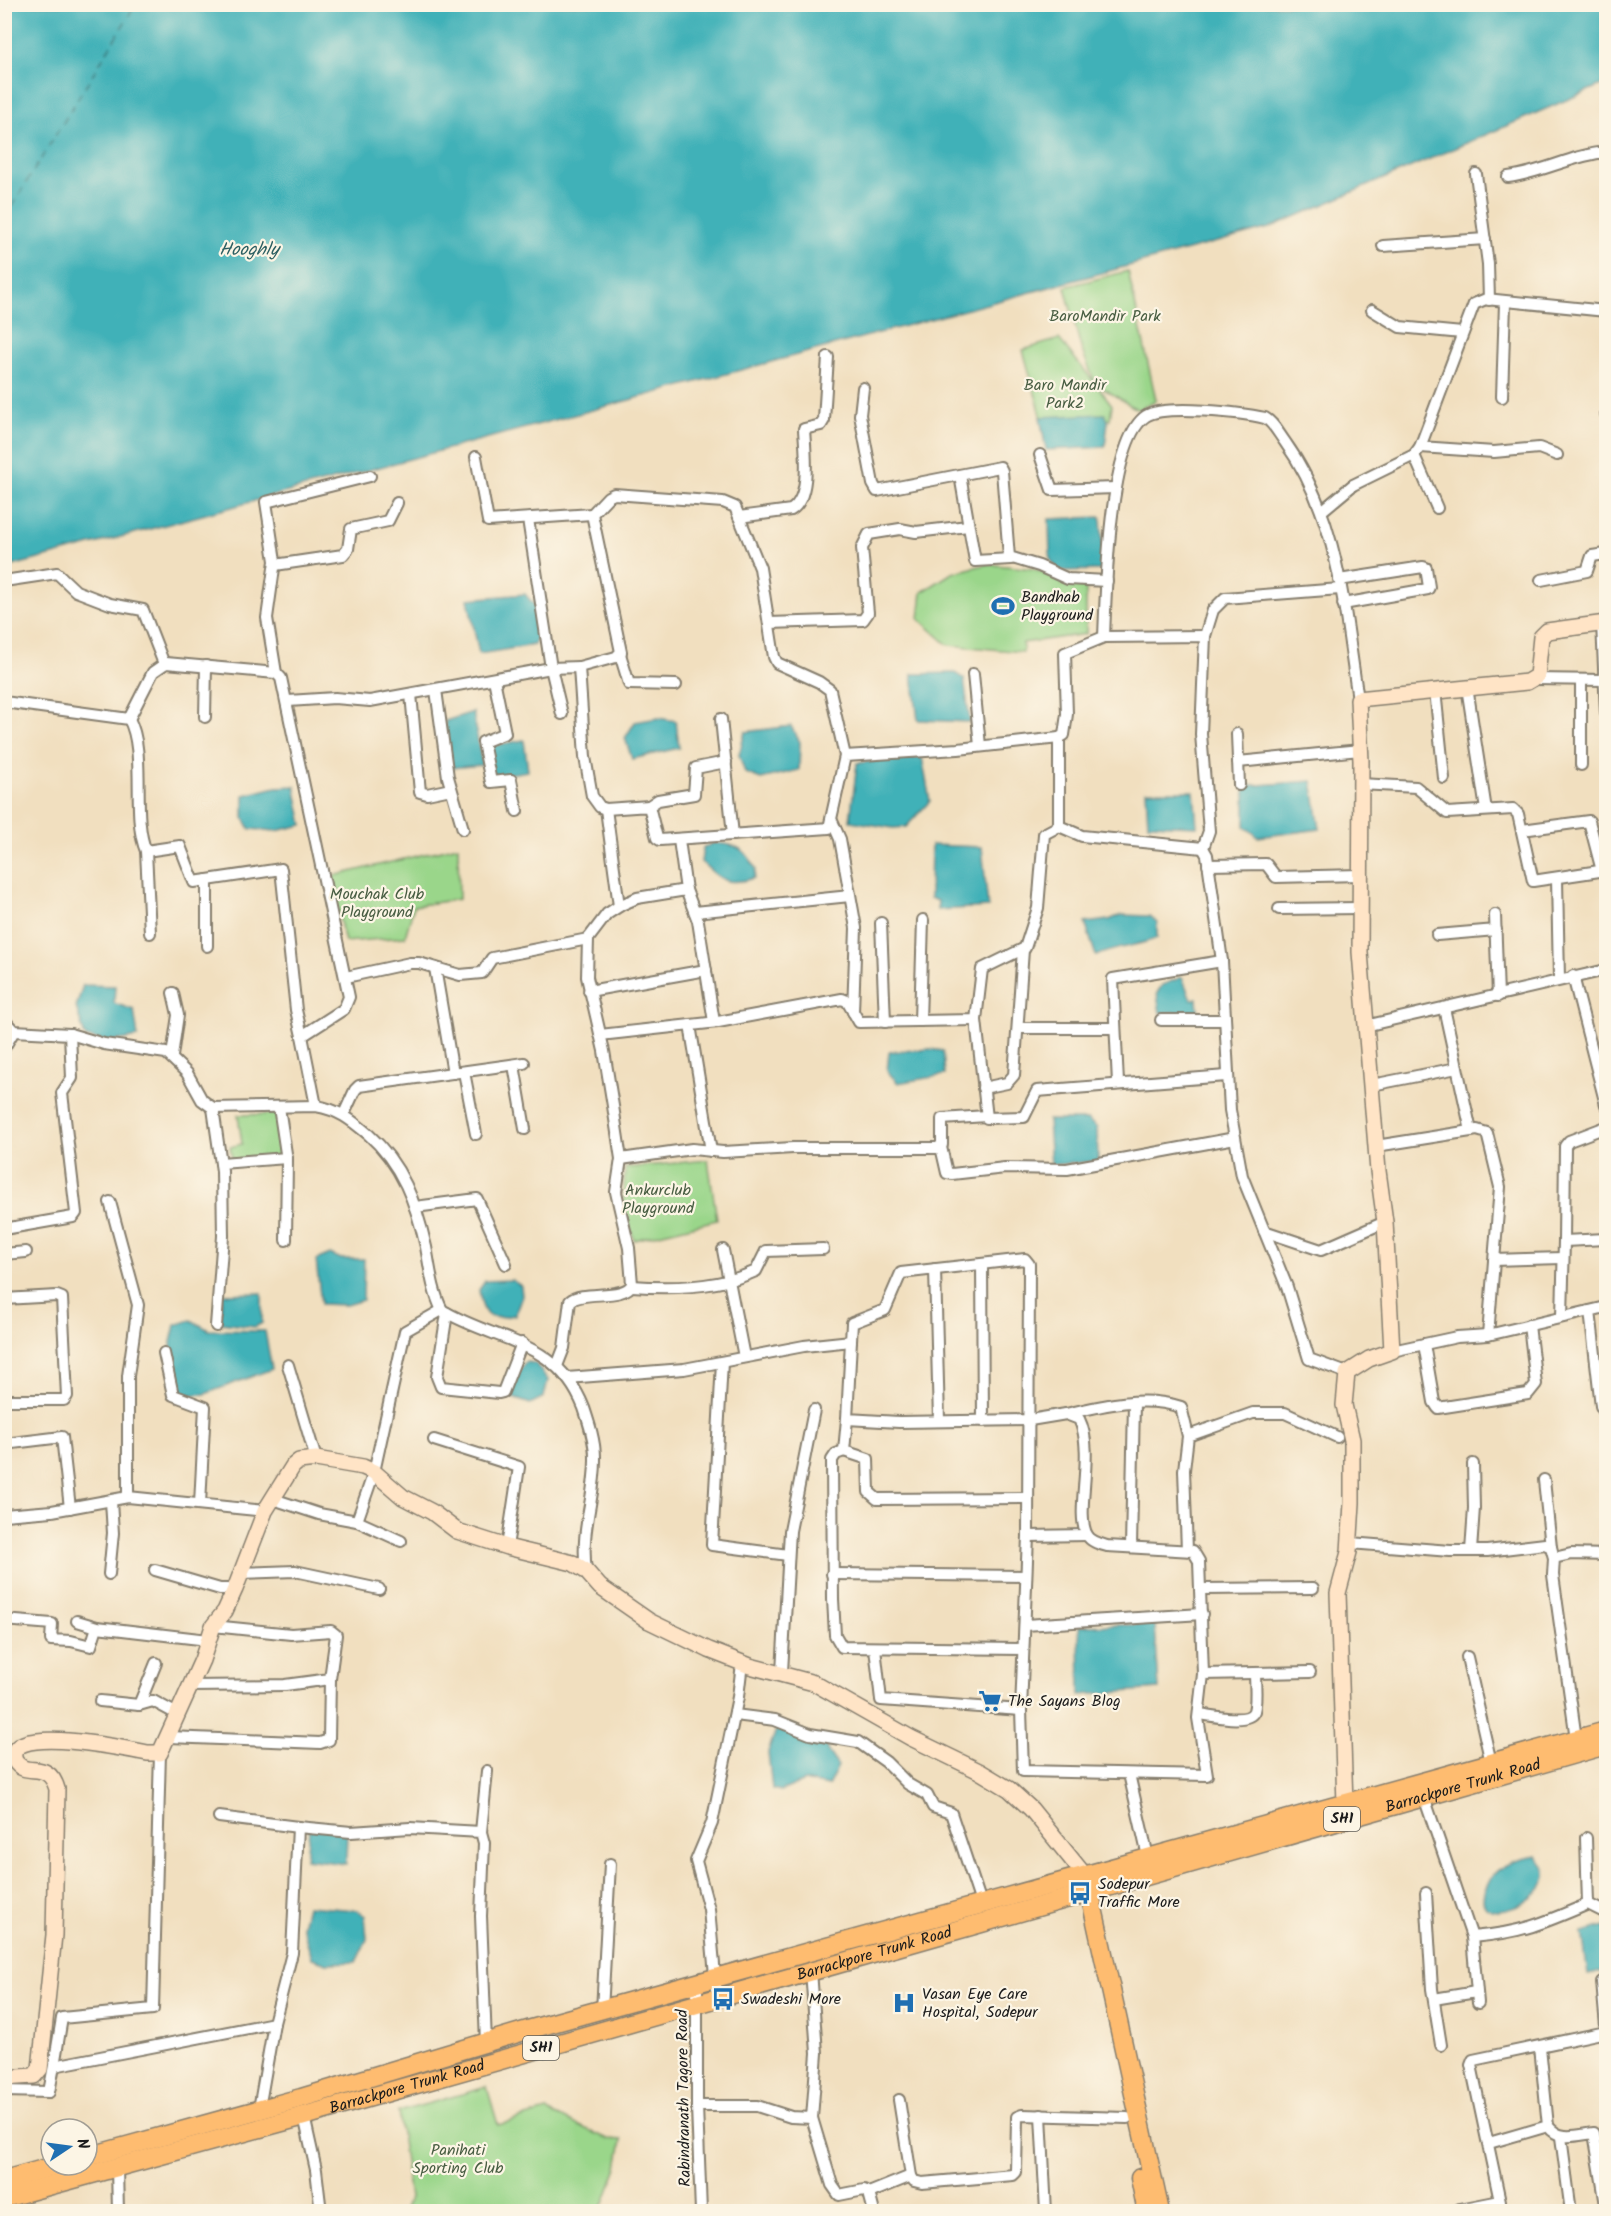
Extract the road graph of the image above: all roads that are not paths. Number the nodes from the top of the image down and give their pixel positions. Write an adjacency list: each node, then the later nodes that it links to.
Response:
1 (1606, 152): 3 (street)
2 (1476, 174): 4 (street)
3 (1508, 177)
4 (1485, 239): 5 (street); 6 (street)
5 (1383, 246)
6 (1489, 300): 7 (street); 10 (street)
7 (1505, 303): 9 (street); 13 (street)
8 (1372, 310): 10 (street)
9 (1606, 311)
10 (1462, 333): 16 (street)
11 (828, 357): 27 (street)
12 (863, 388): 20 (street)
13 (1502, 397)
14 (1606, 406): 15 (street)
15 (1606, 414)
16 (1417, 451): 18 (street); 24 (street); 25 (street)
17 (1040, 455): 22 (street)
18 (1557, 455)
19 (476, 458): 28 (street)
20 (960, 475): 29 (street); 31 (street)
21 (370, 476): 32 (street)
22 (1116, 488): 25 (street); 35 (street)
23 (397, 503): 32 (street)
24 (1437, 508)
25 (1323, 510): 36 (street)
26 (592, 514): 27 (street); 28 (street); 42 (street)
27 (739, 517): 38 (street)
28 (528, 519): 46 (street)
29 (968, 526): 31 (street); 38 (street)
30 (1606, 554): 33 (street)
31 (1011, 559): 35 (street)
32 (275, 565): 47 (street)
33 (1541, 580)
34 (4, 581): 43 (street)
35 (1107, 581): 41 (street)
36 (1339, 584): 37 (street); 37 (street); 40 (street)
37 (1343, 604): 58 (street)
38 (769, 622): 70 (street)
39 (1604, 623): 50 (street); 52 (street)
40 (1205, 636): 41 (street); 88 (street)
41 (1104, 637): 67 (street)
42 (620, 654): 45 (street); 53 (street)
43 (164, 664): 44 (street); 64 (street)
44 (206, 666): 47 (street); 63 (street)
45 (579, 667): 46 (street); 79 (street)
46 (551, 668): 49 (street); 62 (street)
47 (276, 673): 59 (street)
48 (973, 674): 68 (street)
49 (494, 679): 55 (street); 81 (street)
50 (1534, 679): 51 (street); 54 (street)
51 (1581, 680): 52 (street); 73 (street)
52 (1605, 680): 61 (street)
53 (676, 685)
54 (1467, 687): 56 (street); 80 (street)
55 (436, 690): 57 (street); 77 (street)
56 (1435, 690): 58 (street); 74 (street)
57 (411, 694): 59 (street); 77 (street)
58 (1358, 699): 69 (street)
59 (288, 701): 115 (street)
60 (4, 702): 64 (street)
61 (1606, 713)
62 (562, 714)
63 (205, 717)
64 (129, 719): 89 (street)
65 (721, 719): 71 (street)
66 (1237, 734): 72 (street)
67 (1059, 738): 68 (street); 83 (street)
68 (980, 747): 70 (street)
69 (1360, 750): 72 (street); 75 (street)
70 (845, 756): 82 (street)
71 (726, 762): 78 (street); 86 (street)
72 (1238, 762): 76 (street)
73 (1581, 765)
74 (1444, 778)
75 (1360, 784): 80 (street); 92 (street)
76 (1239, 785)
77 (450, 789): 84 (street)
78 (649, 806): 79 (street); 87 (street)
79 (606, 809): 97 (street)
80 (1486, 810): 85 (street)
81 (517, 811)
82 (832, 821): 86 (street); 96 (street)
83 (1059, 826): 88 (street); 109 (street)
84 (463, 829)
85 (1522, 830): 91 (street); 93 (street)
86 (733, 835): 87 (street)
87 (679, 840): 95 (street)
88 (1203, 848): 90 (street)
89 (146, 851): 94 (street); 105 (street)
90 (1208, 865): 92 (street); 110 (street)
91 (1604, 870): 93 (street)
92 (1360, 875): 98 (street)
93 (1557, 879): 116 (street)
94 (207, 880): 108 (street); 136 (street)
95 (686, 890): 97 (street); 100 (street)
96 (850, 896): 100 (street); 121 (street)
97 (619, 906): 107 (street)
98 (1360, 908): 99 (street); 130 (street)
99 (1279, 909)
100 (695, 912): 112 (street)
101 (1496, 915): 104 (street)
102 (923, 920): 127 (street)
103 (881, 923): 126 (street)
104 (1496, 930): 106 (street); 119 (street)
105 (150, 933)
106 (1437, 935)
107 (588, 939): 111 (street); 117 (street)
108 (207, 946)
109 (1023, 950): 123 (street); 131 (street)
110 (1222, 961): 125 (street); 132 (street)
111 (435, 968): 115 (street); 140 (street)
112 (706, 970): 117 (street); 128 (street)
113 (1606, 970): 114 (street)
114 (1573, 976): 116 (street); 145 (street)
115 (346, 977): 136 (street)
116 (1559, 979): 119 (street)
117 (589, 991): 135 (street)
118 (173, 993): 138 (street)
119 (1498, 996): 120 (street)
120 (1444, 1008): 130 (street); 139 (street)
121 (853, 1012): 126 (street); 128 (street)
122 (4, 1020): 133 (street)
123 (976, 1020): 127 (street); 144 (street)
124 (1161, 1020): 125 (street)
125 (1224, 1020): 141 (street)
126 (885, 1022): 127 (street)
127 (920, 1022)
128 (714, 1023): 129 (street)
129 (690, 1025): 135 (street); 158 (street)
130 (1365, 1026): 143 (street)
131 (1018, 1028): 132 (street); 144 (street)
132 (1115, 1028): 142 (street)
133 (14, 1031): 134 (street); 137 (street)
134 (70, 1034): 138 (street); 165 (street)
135 (600, 1035): 160 (street)
136 (302, 1036): 146 (street)
137 (4, 1048)
138 (172, 1056): 148 (street)
139 (1457, 1068): 143 (street); 153 (street)
140 (459, 1072): 149 (street); 152 (street); 154 (street)
141 (1226, 1076): 142 (street); 155 (street)
142 (1118, 1083): 150 (street)
143 (1372, 1085): 156 (street)
144 (983, 1088): 150 (street)
145 (1606, 1105)
146 (316, 1106): 147 (street); 149 (street)
147 (279, 1107): 148 (street); 159 (street)
148 (213, 1108): 161 (street)
149 (344, 1113): 163 (street)
150 (986, 1116): 157 (street)
151 (1606, 1127): 169 (street)
152 (525, 1129)
153 (1471, 1131): 156 (street); 175 (street)
154 (476, 1134)
155 (1235, 1138): 157 (street); 166 (street)
156 (1376, 1146): 164 (street)
157 (941, 1147): 158 (street)
158 (711, 1150): 160 (street)
159 (287, 1158): 161 (street); 168 (street)
160 (621, 1159): 180 (street)
161 (222, 1163): 187 (street)
162 (110, 1202): 218 (street)
163 (415, 1207): 176 (street); 183 (street)
164 (1385, 1222): 166 (street); 192 (street)
165 (4, 1229)
166 (1264, 1231): 198 (street)
167 (1606, 1239): 169 (street)
168 (286, 1240)
169 (1564, 1241): 174 (street)
170 (823, 1249): 179 (street)
171 (723, 1250): 179 (street)
172 (26, 1252): 173 (street)
173 (4, 1254)
174 (1563, 1258): 175 (street); 185 (street)
175 (1494, 1260): 188 (street)
176 (506, 1264)
177 (982, 1264): 178 (street); 206 (street); 208 (street)
178 (935, 1269): 189 (street); 207 (street)
179 (729, 1280): 180 (street); 194 (street)
180 (632, 1287): 197 (street)
181 (4, 1299): 200 (street)
182 (1606, 1307): 184 (street)
183 (445, 1311): 190 (street); 190 (street); 216 (street)
184 (1590, 1311): 185 (street); 204 (street)
185 (1562, 1317): 186 (street)
186 (1529, 1325): 188 (street); 191 (street)
187 (216, 1326)
188 (1488, 1335): 191 (street)
189 (851, 1341): 194 (street); 205 (street)
190 (522, 1343): 197 (street)
191 (1424, 1344): 192 (street)
192 (1392, 1351): 198 (street)
193 (164, 1353): 221 (street)
194 (744, 1358): 195 (street)
195 (722, 1362): 199 (street); 235 (street)
196 (288, 1365): 214 (street)
197 (557, 1366): 199 (street)
198 (1347, 1373): 229 (street)
199 (567, 1378): 238 (street)
200 (4, 1400)
201 (1134, 1403): 203 (street); 209 (street); 231 (street)
202 (814, 1410): 235 (street)
203 (1066, 1414): 206 (street); 226 (street)
204 (1606, 1415)
205 (847, 1419): 207 (street); 213 (street)
206 (1030, 1420): 208 (street); 219 (street)
207 (939, 1421): 208 (street)
208 (982, 1421)
209 (1188, 1436): 210 (street); 232 (street)
210 (1337, 1437)
211 (434, 1440): 230 (street)
212 (4, 1444): 223 (street)
213 (844, 1451): 219 (street); 241 (street)
214 (316, 1459): 216 (street); 222 (street)
215 (1473, 1464): 233 (street)
216 (374, 1472): 225 (street); 230 (street)
217 (1544, 1480): 234 (street)
218 (128, 1497): 220 (street); 221 (street)
219 (1027, 1498): 227 (street)
220 (111, 1501): 223 (street); 240 (street)
221 (200, 1504): 222 (street)
222 (269, 1505): 225 (street); 239 (street)
223 (70, 1508): 224 (street)
224 (4, 1515)
225 (357, 1521): 228 (street)
226 (1087, 1535): 227 (street); 231 (street)
227 (1028, 1536): 242 (street)
228 (401, 1541)
229 (1350, 1543): 233 (street); 279 (street)
230 (507, 1547): 238 (street)
231 (1131, 1547): 232 (street)
232 (1187, 1550): 246 (street)
233 (1471, 1551): 234 (street)
234 (1553, 1552): 236 (street); 272 (street)
235 (788, 1555): 258 (street)
236 (1606, 1555)
237 (155, 1569): 244 (street)
238 (586, 1571): 257 (street)
239 (240, 1573): 244 (street); 245 (street)
240 (109, 1574)
241 (832, 1574): 242 (street); 253 (street)
242 (1026, 1576): 250 (street)
243 (1313, 1588): 246 (street)
244 (235, 1589): 252 (street)
245 (379, 1589)
246 (1202, 1589): 247 (street)
247 (1202, 1614): 250 (street); 261 (street)
248 (4, 1620): 251 (street)
249 (77, 1621): 251 (street)
250 (1025, 1625): 254 (street)
251 (97, 1627): 252 (street)
252 (210, 1633): 262 (street); 263 (street)
253 (875, 1648): 254 (street); 266 (street)
254 (1022, 1649): 266 (street)
255 (1467, 1657): 275 (street)
256 (156, 1663): 265 (street)
257 (742, 1663): 258 (street); 269 (street, Rabindranath Tagore Road)
258 (782, 1672): 286 (street)
259 (1255, 1672): 260 (street); 261 (street); 268 (street)
260 (1310, 1672)
261 (1203, 1674): 268 (street)
262 (330, 1679): 263 (street); 271 (street)
263 (190, 1686): 267 (street)
264 (100, 1701): 265 (street)
265 (139, 1705): 267 (street)
266 (1021, 1710): 277 (street)
267 (177, 1714): 271 (street)
268 (1199, 1714): 277 (street)
269 (735, 1715): 289 (street); 294 (street, Rabindranath Tagore Road)
270 (1606, 1731): 272 (main road, Barrackpore Trunk Road / SH1)
271 (170, 1737): 274 (street)
272 (1576, 1739): 275 (main road, Barrackpore Trunk Road / SH1)
273 (1606, 1746): 278 (main road, Barrackpore Trunk Road / SH1)
274 (160, 1752): 303 (street); 304 (street)
275 (1491, 1763): 279 (main road, Barrackpore Trunk Road / SH1)
276 (487, 1771): 282 (street)
277 (1129, 1774): 285 (street)
278 (1424, 1797): 285 (main road, Barrackpore Trunk Road / SH1); 291 (street)
279 (1345, 1804): 285 (main road, Barrackpore Trunk Road / SH1)
280 (219, 1817): 281 (street)
281 (298, 1827): 282 (street); 297 (street)
282 (481, 1832): 300 (street)
283 (1586, 1838): 288 (street)
284 (610, 1864): 296 (street)
285 (1150, 1866): 286 (main road, Barrackpore Trunk Road / SH1)
286 (1081, 1882): 289 (main road, Barrackpore Trunk Road / SH1); 292 (main road, Barrackpore Trunk Road / SH1); 312 (main road); 332 (main road)
287 (1426, 1893): 295 (street)
288 (1588, 1904): 290 (street); 291 (street)
289 (982, 1906): 294 (main road, Barrackpore Trunk Road / SH1)
290 (1606, 1913)
291 (1472, 1937): 295 (street)
292 (811, 1970): 294 (main road, Barrackpore Trunk Road / SH1); 311 (street)
293 (1602, 1982): 298 (street)
294 (707, 1991): 296 (main road, Barrackpore Trunk Road / SH1); 307 (street, Rabindranath Tagore Road); 310 (main road, Barrackpore Trunk Road / SH1)
295 (1434, 1999): 301 (street)
296 (602, 2011): 300 (main road, Barrackpore Trunk Road / SH1)
297 (274, 2023): 303 (street); 308 (street)
298 (1606, 2027)
299 (1606, 2032): 302 (street)
300 (486, 2043): 308 (main road, Barrackpore Trunk Road / SH1)
301 (1441, 2045)
302 (1540, 2047): 313 (street); 317 (street)
303 (54, 2066): 305 (street)
304 (4, 2078)
305 (4, 2091)
306 (899, 2100): 321 (street)
307 (697, 2106): 311 (street); 328 (street, Rabindranath Tagore Road)
308 (259, 2109): 318 (main road, Barrackpore Trunk Road / SH1)
309 (1041, 2115): 312 (street); 321 (street); 330 (street)
310 (304, 2116): 319 (main road, Barrackpore Trunk Road / SH1); 327 (street)
311 (812, 2118): 323 (street)
312 (1127, 2118): 331 (main road)
313 (1548, 2126): 316 (street); 317 (street)
314 (1606, 2131): 315 (street)
315 (1594, 2133): 316 (street); 325 (street)
316 (1561, 2137): 334 (street)
317 (1489, 2143): 333 (street)
318 (99, 2154)
319 (117, 2167): 324 (main road, Barrackpore Trunk Road / SH1); 326 (street)
320 (39, 2170): 322 (main road)
321 (911, 2176): 323 (street)
322 (4, 2180)
323 (869, 2193): 329 (street)
324 (4, 2198)
325 (1606, 2205)
326 (118, 2211)
327 (321, 2211)
328 (701, 2211)
329 (874, 2211)
330 (1046, 2211)
331 (1147, 2211)
332 (1160, 2211)
333 (1461, 2211)
334 (1572, 2211)

